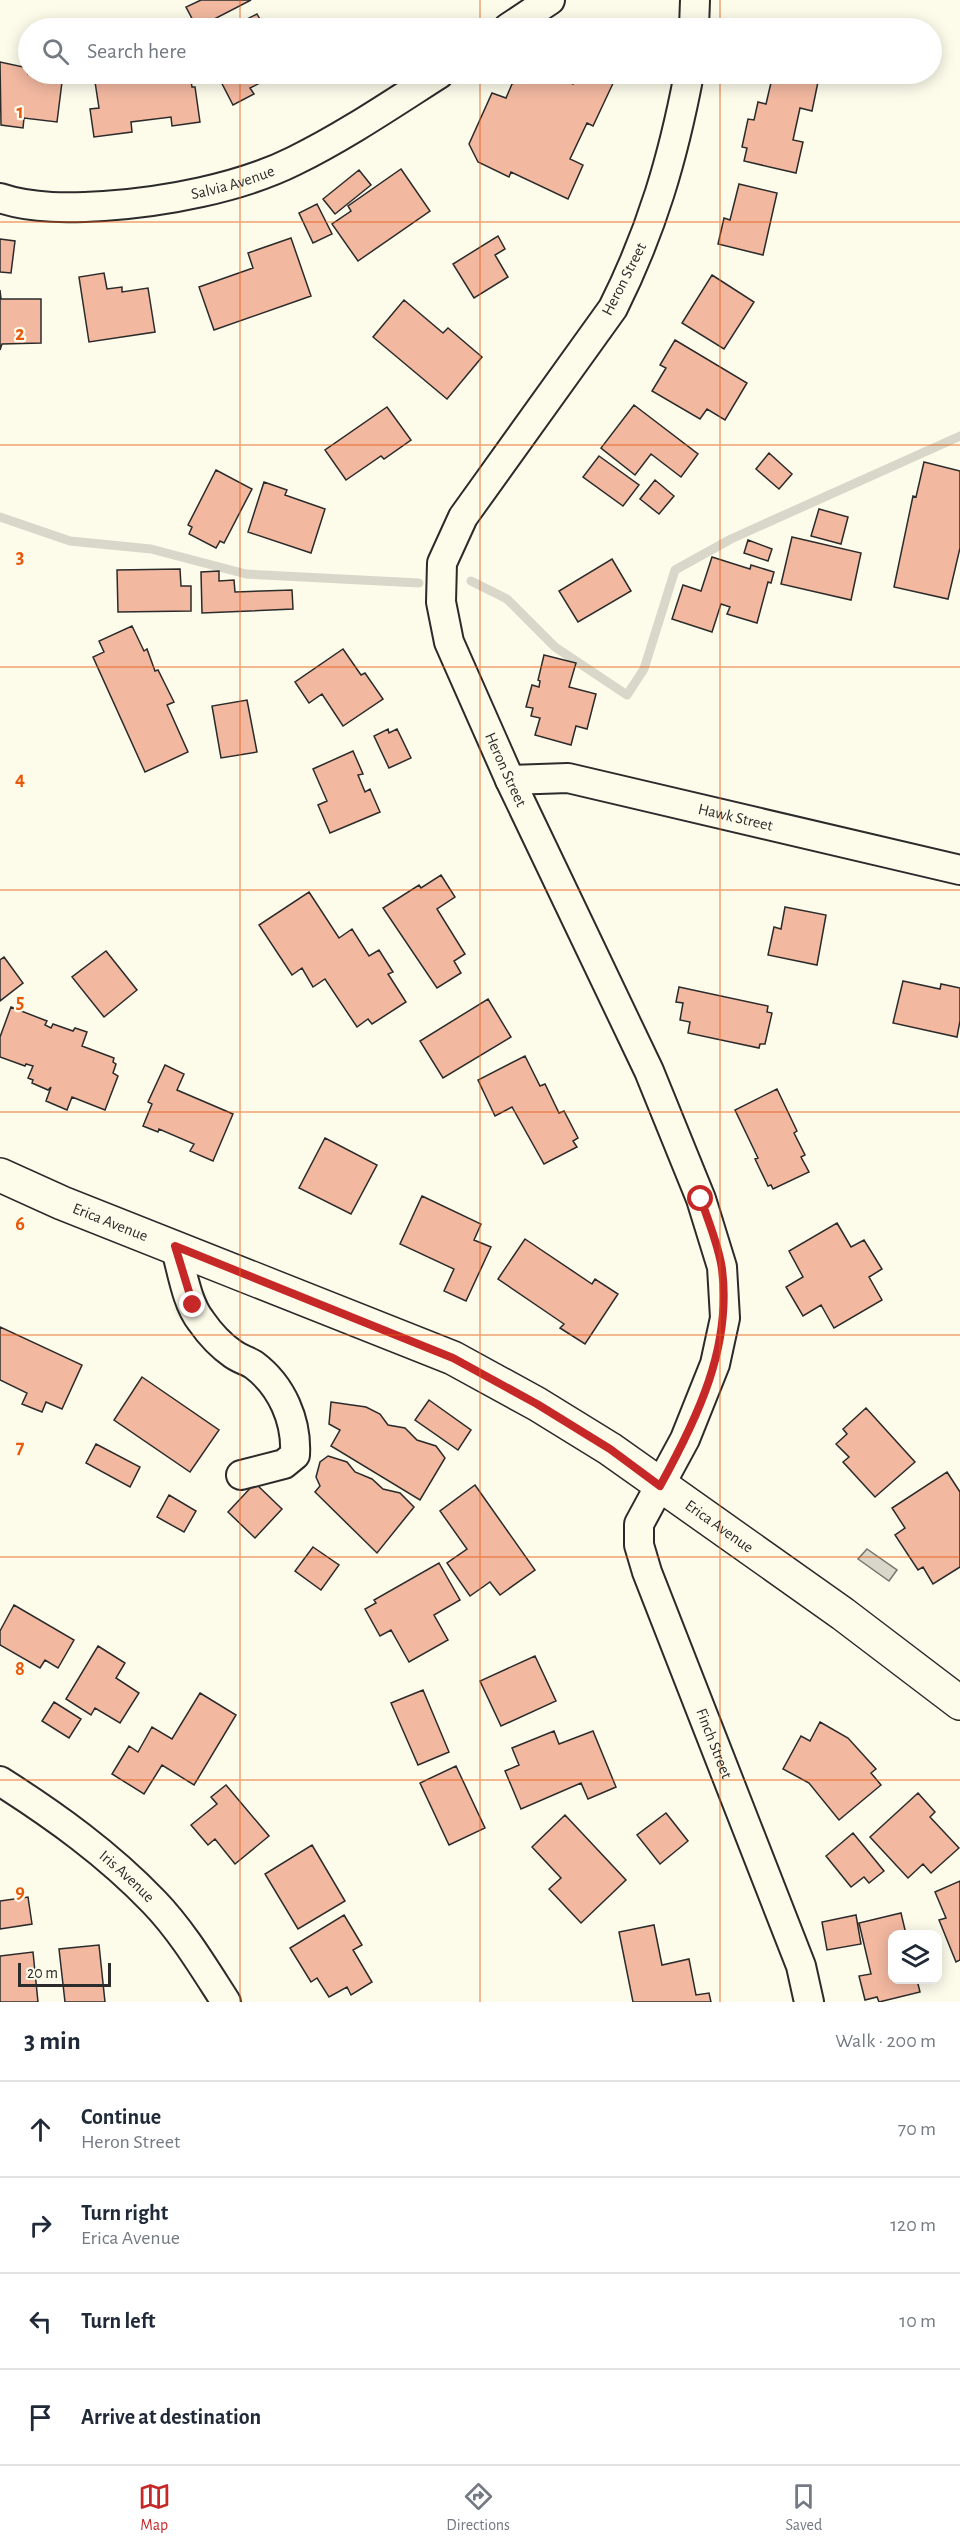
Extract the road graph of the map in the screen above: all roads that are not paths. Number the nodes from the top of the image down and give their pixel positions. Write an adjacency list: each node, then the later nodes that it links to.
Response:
1 (550, 0): 3 (street)
2 (695, 0): 4 (street)
3 (523, 18)
4 (694, 18)
5 (424, 84): 7 (street, Salvia Avenue)
6 (687, 84): 8 (street, Heron Street)
7 (0, 198)
8 (510, 780): 9 (street, Hawk Street); 13 (street, Heron Street)
9 (960, 870)
10 (0, 1175): 11 (street, Erica Avenue)
11 (175, 1246): 12 (street); 13 (street, Erica Avenue)
12 (241, 1475)
13 (660, 1486): 14 (street, Erica Avenue); 17 (street, Finch Street)
14 (960, 1703)
15 (0, 1780): 16 (street, Iris Avenue)
16 (226, 2002)
17 (809, 2002)

